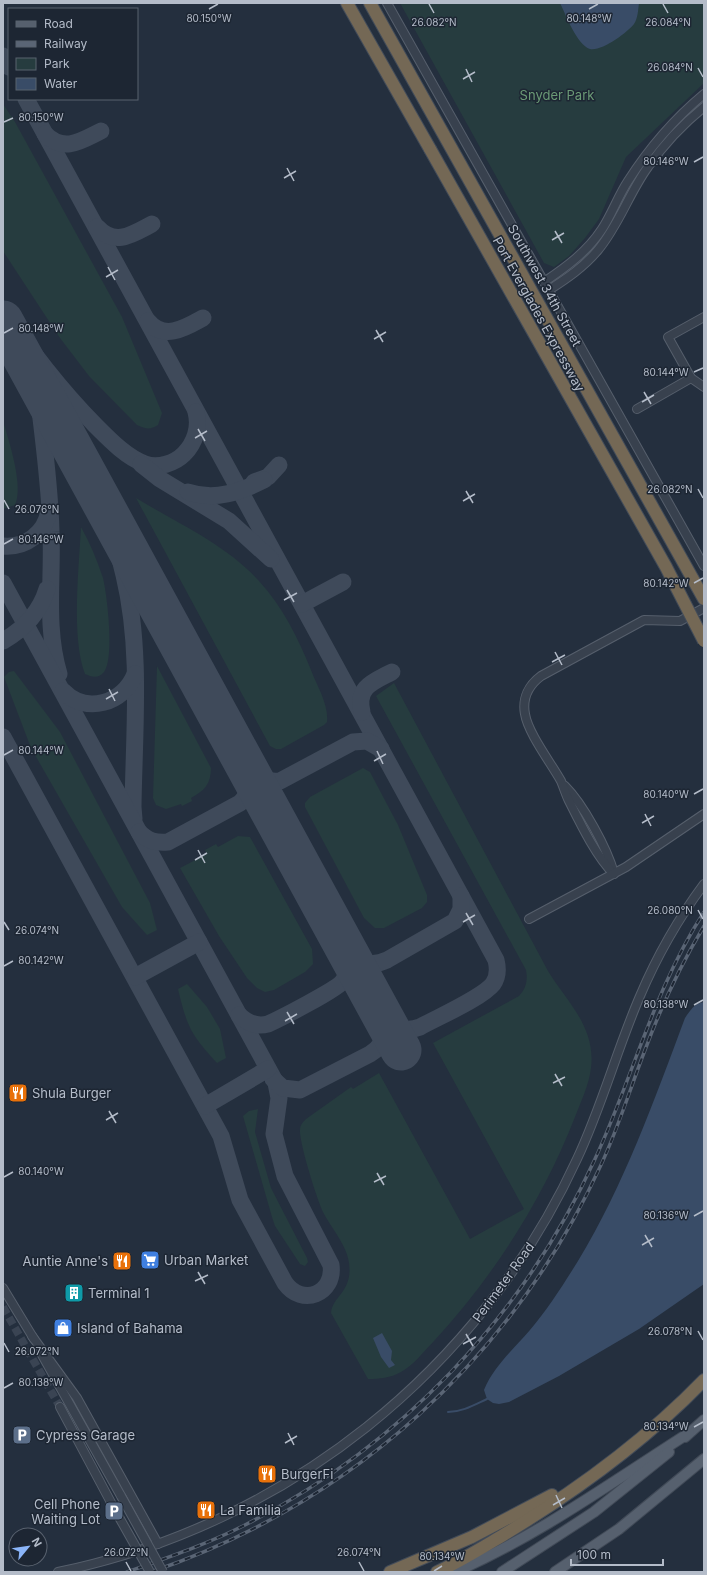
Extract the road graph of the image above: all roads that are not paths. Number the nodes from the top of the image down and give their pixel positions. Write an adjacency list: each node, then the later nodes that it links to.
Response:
1 (347, 3): 15 (highway, Port Everglades Expressway, bridge)
2 (370, 3): 13 (highway, Port Everglades Expressway)
3 (387, 3): 6 (street, Southwest 34th Street)
4 (704, 94): 6 (street)
5 (704, 107): 7 (street)
6 (544, 282): 7 (street, Southwest 34th Street)
7 (548, 290): 12 (street, Southwest 34th Street)
8 (704, 316): 9 (street)
9 (691, 378): 10 (street); 11 (street)
10 (704, 387)
11 (637, 409)
12 (704, 566)
13 (704, 599)
14 (704, 608): 17 (street)
15 (704, 641)
16 (704, 814): 17 (street)
17 (614, 874): 19 (street)
18 (704, 884): 29 (street, Perimeter Road)
19 (529, 919)
20 (3, 1288): 21 (street)
21 (32, 1336): 29 (street); 32 (street, bridge)
22 (704, 1380): 27 (highway)
23 (60, 1407): 31 (street, bridge)
24 (704, 1420): 25 (main road)
25 (689, 1433): 35 (main road); 36 (main road)
26 (704, 1459): 28 (main road)
27 (610, 1462): 33 (highway); 34 (highway)
28 (600, 1542): 37 (main road); 38 (main road)
29 (158, 1544): 30 (street, Perimeter Road)
30 (58, 1572)
31 (150, 1572)
32 (163, 1572)
33 (390, 1572)
34 (437, 1572)
35 (455, 1572)
36 (502, 1572)
37 (555, 1572)
38 (567, 1572)

